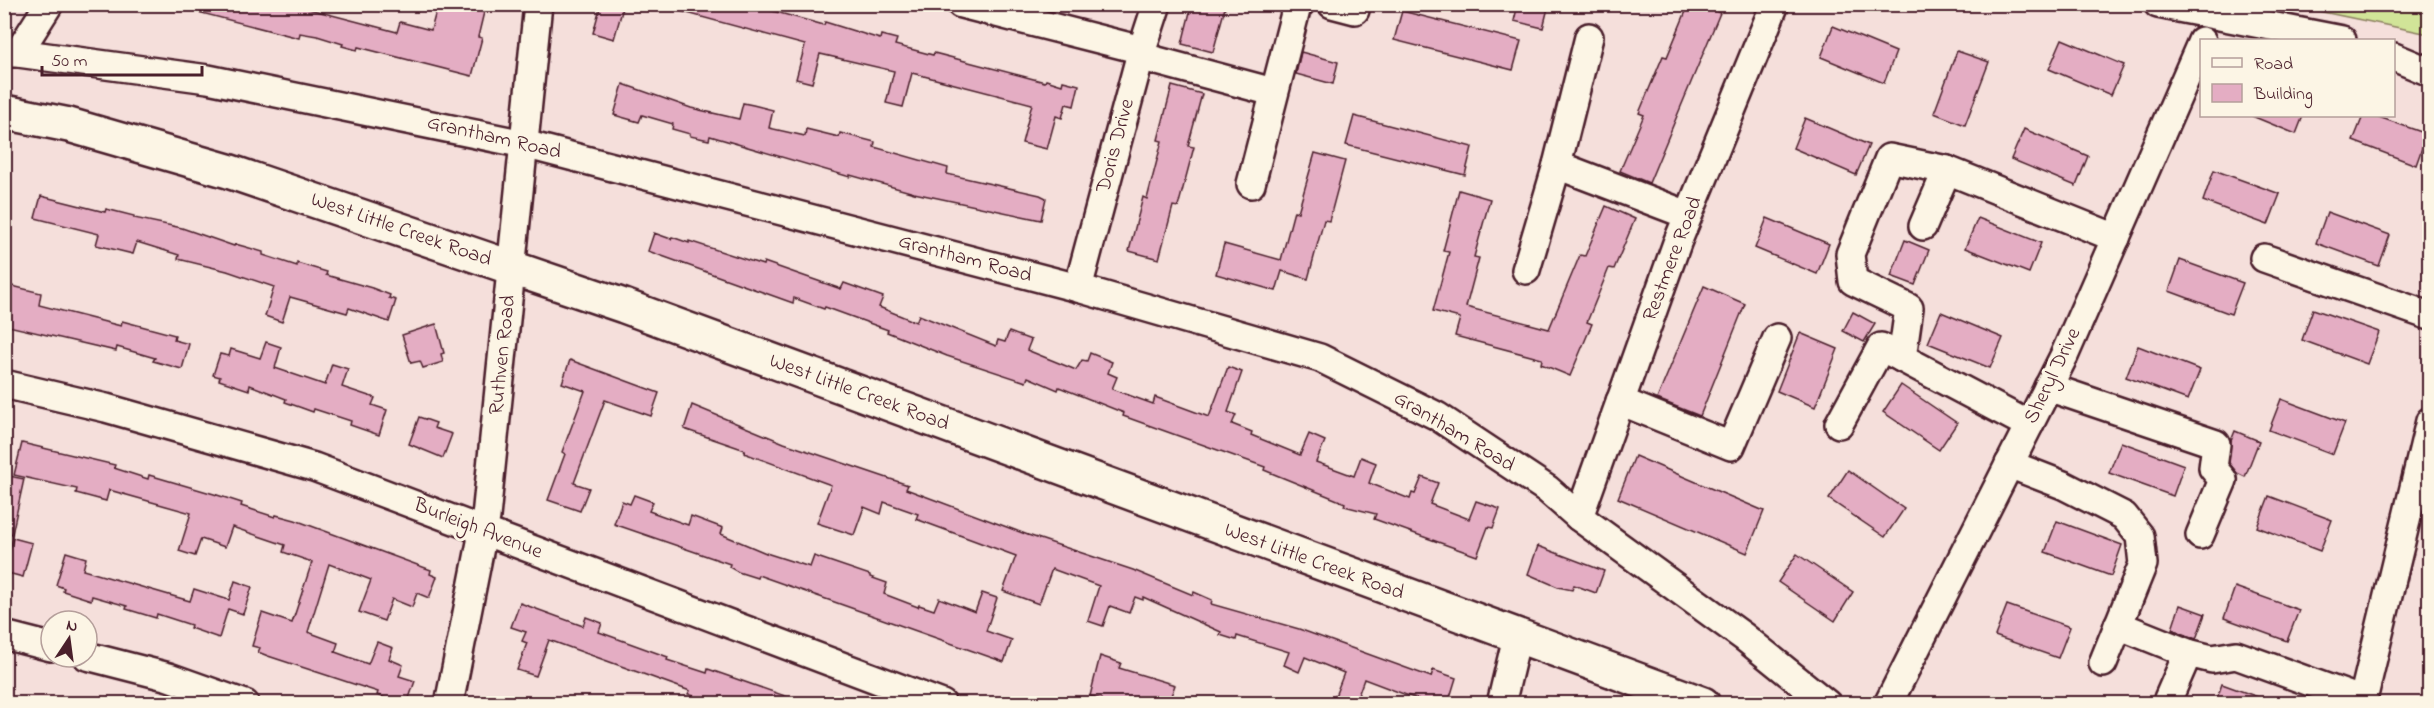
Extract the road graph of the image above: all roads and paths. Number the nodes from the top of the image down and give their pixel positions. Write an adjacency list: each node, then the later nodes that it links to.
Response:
1 (49, 4): 13 (street)
2 (538, 4): 19 (street, Ruthven Road)
3 (961, 4): 14 (street)
4 (1157, 4): 14 (street, Doris Drive)
5 (1300, 4): 17 (street)
6 (1775, 4): 23 (street, Restmere Road)
7 (2158, 4): 8 (street)
8 (2211, 9): 10 (street, Sheryl Drive); 11 (street)
9 (1589, 37): 20 (street)
10 (2203, 39)
11 (2338, 39)
12 (2200, 46): 25 (street, Sheryl Drive)
13 (11, 53): 19 (street, Grantham Road)
14 (1141, 53): 17 (street); 29 (street, Doris Drive)
15 (2395, 57): 16 (street)
16 (2430, 72)
17 (1273, 92): 22 (street)
18 (4, 112): 27 (main road, West Little Creek Road)
19 (524, 144): 27 (street, Ruthven Road); 29 (street, Grantham Road)
20 (1557, 165): 23 (street); 28 (street)
21 (1947, 170): 24 (street); 25 (street); 32 (street)
22 (1251, 184)
23 (1688, 216): 35 (street, Restmere Road)
24 (1923, 226)
25 (2116, 238): 34 (street, Sheryl Drive)
26 (2264, 258): 30 (street)
27 (512, 268): 41 (street, Ruthven Road); 45 (main road, West Little Creek Road)
28 (1526, 270)
29 (1078, 288): 40 (street, Grantham Road)
30 (2430, 316)
31 (1777, 338): 35 (street)
32 (1902, 358): 37 (street); 38 (street)
33 (4, 384): 41 (street, Burleigh Avenue)
34 (2048, 387): 38 (street, Sheryl Drive); 42 (street)
35 (1620, 401): 40 (street, Restmere Road)
36 (2430, 421): 51 (street)
37 (1839, 424)
38 (2030, 424): 39 (street, Sheryl Drive)
39 (2009, 464): 43 (street); 58 (street, Sheryl Drive)
40 (1579, 517): 57 (street, Grantham Road)
41 (483, 531): 53 (street, Ruthven Road); 54 (street, Burleigh Avenue)
42 (2200, 535)
43 (2118, 626): 47 (street); 49 (street)
44 (4, 635): 46 (street)
45 (1517, 637): 55 (street); 56 (main road, West Little Creek Road)
46 (39, 644)
47 (2188, 652): 50 (street); 51 (street)
48 (99, 659): 52 (street)
49 (2103, 663)
50 (2168, 699)
51 (2362, 702)
52 (245, 704)
53 (449, 704)
54 (942, 704)
55 (1501, 704)
56 (1703, 704)
57 (1827, 704)
58 (1888, 704)

